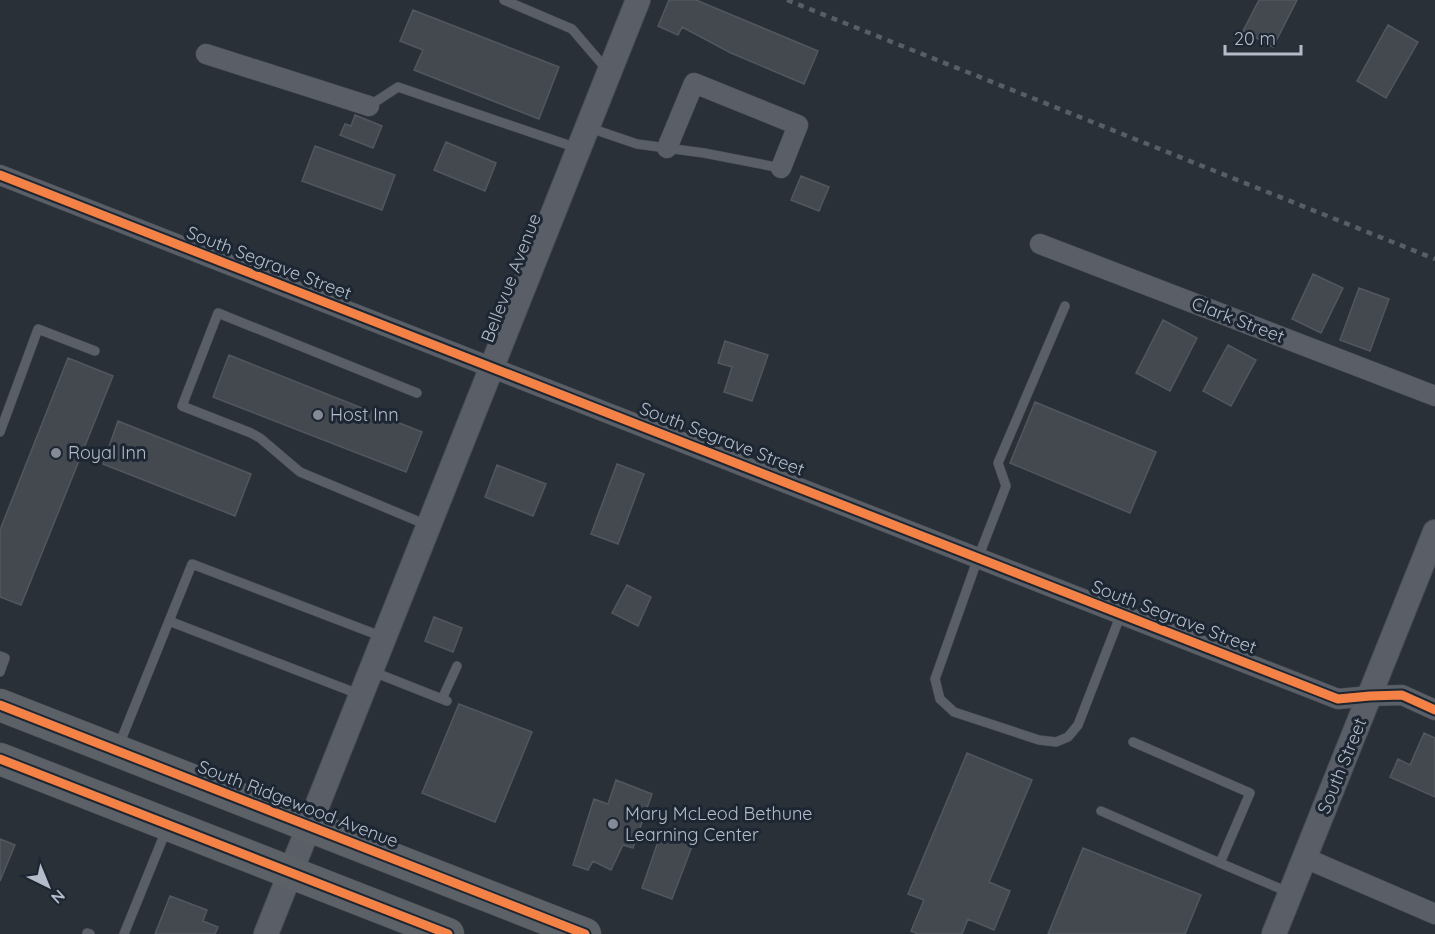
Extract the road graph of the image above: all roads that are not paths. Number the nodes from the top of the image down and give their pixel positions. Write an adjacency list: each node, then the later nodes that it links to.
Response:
1 (504, 0): 4 (lane)
2 (638, 0): 4 (street, Bellevue Avenue)
3 (206, 54): 5 (street)
4 (609, 73): 6 (street, Bellevue Avenue)
5 (369, 106): 6 (lane)
6 (584, 138): 7 (lane); 13 (street, Bellevue Avenue)
7 (667, 148): 8 (lane); 8 (street)
8 (781, 168)
9 (0, 175): 13 (street, South Segrave Street)
10 (1040, 244): 15 (street, Clark Street)
11 (1065, 306): 19 (lane)
12 (95, 351): 16 (lane)
13 (493, 368): 17 (street, Bellevue Avenue); 19 (street, South Segrave Street)
14 (417, 393): 17 (lane)
15 (1435, 396)
16 (0, 432)
17 (429, 526): 22 (street, Bellevue Avenue)
18 (1435, 532): 28 (street, South Street)
19 (978, 558): 20 (street, South Segrave Street); 20 (lane)
20 (1121, 614): 28 (street, South Segrave Street)
21 (169, 621): 22 (lane); 27 (lane); 32 (lane)
22 (384, 638): 25 (street, Bellevue Avenue)
23 (0, 656): 26 (lane)
24 (457, 666): 25 (lane)
25 (371, 671): 27 (street, Bellevue Avenue)
26 (0, 672)
27 (361, 695): 36 (street, Bellevue Avenue)
28 (1370, 696): 30 (street, South Segrave Street); 37 (street, South Street)
29 (0, 705): 32 (main road, South Ridgewood Avenue)
30 (1435, 710)
31 (1133, 742): 38 (lane)
32 (117, 750): 36 (main road, South Ridgewood Avenue)
33 (0, 759): 35 (main road)
34 (1101, 811): 38 (lane)
35 (168, 824): 39 (main road); 42 (lane)
36 (308, 825): 39 (street, Bellevue Avenue); 45 (main road, South Ridgewood Avenue)
37 (1305, 858): 40 (street, South Street); 41 (street)
38 (1220, 863): 40 (lane)
39 (291, 872): 43 (street, Bellevue Avenue); 44 (main road)
40 (1291, 893): 46 (street, South Street)
41 (1435, 914)
42 (124, 934)
43 (266, 934)
44 (448, 934)
45 (585, 934)
46 (1274, 934)

